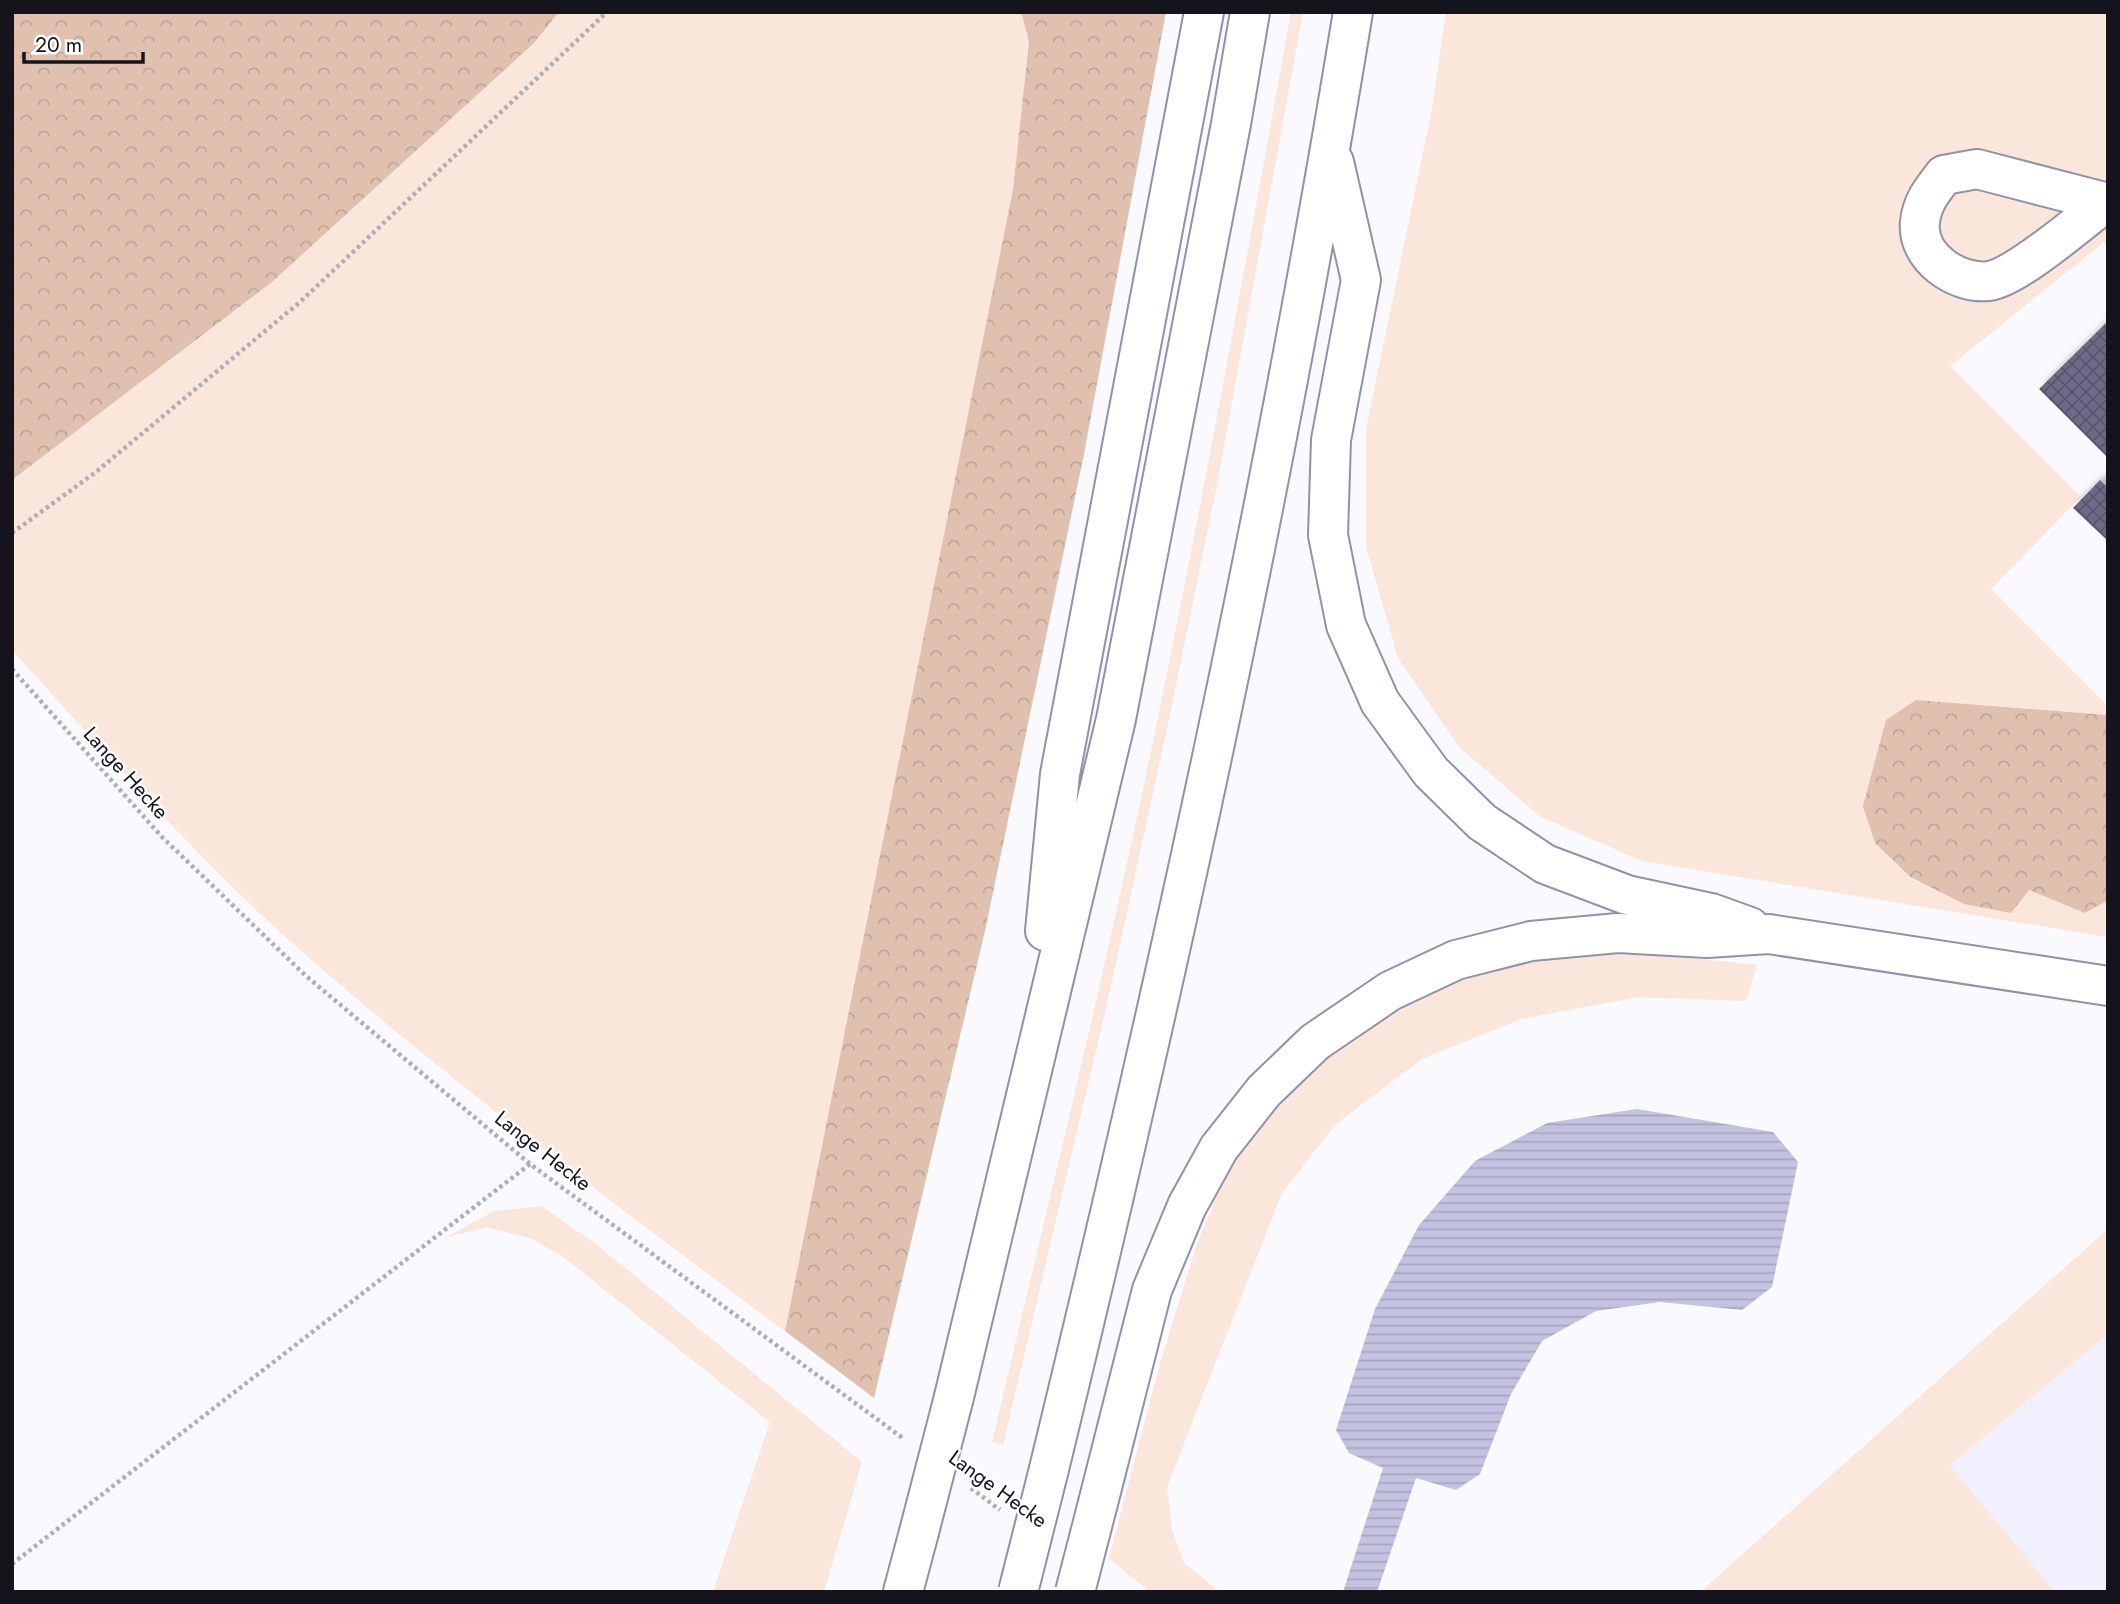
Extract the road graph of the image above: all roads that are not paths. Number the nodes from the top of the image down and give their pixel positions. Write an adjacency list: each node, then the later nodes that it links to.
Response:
1 (1203, 12): 7 (highway)
2 (1250, 12): 7 (highway)
3 (1353, 12): 4 (highway)
4 (1331, 149): 5 (highway); 9 (highway, bridge)
5 (1769, 934): 6 (highway); 10 (highway, bridge)
6 (2108, 986)
7 (1031, 1080): 8 (highway, bridge)
8 (903, 1592)
9 (1017, 1592)
10 (1076, 1592)

